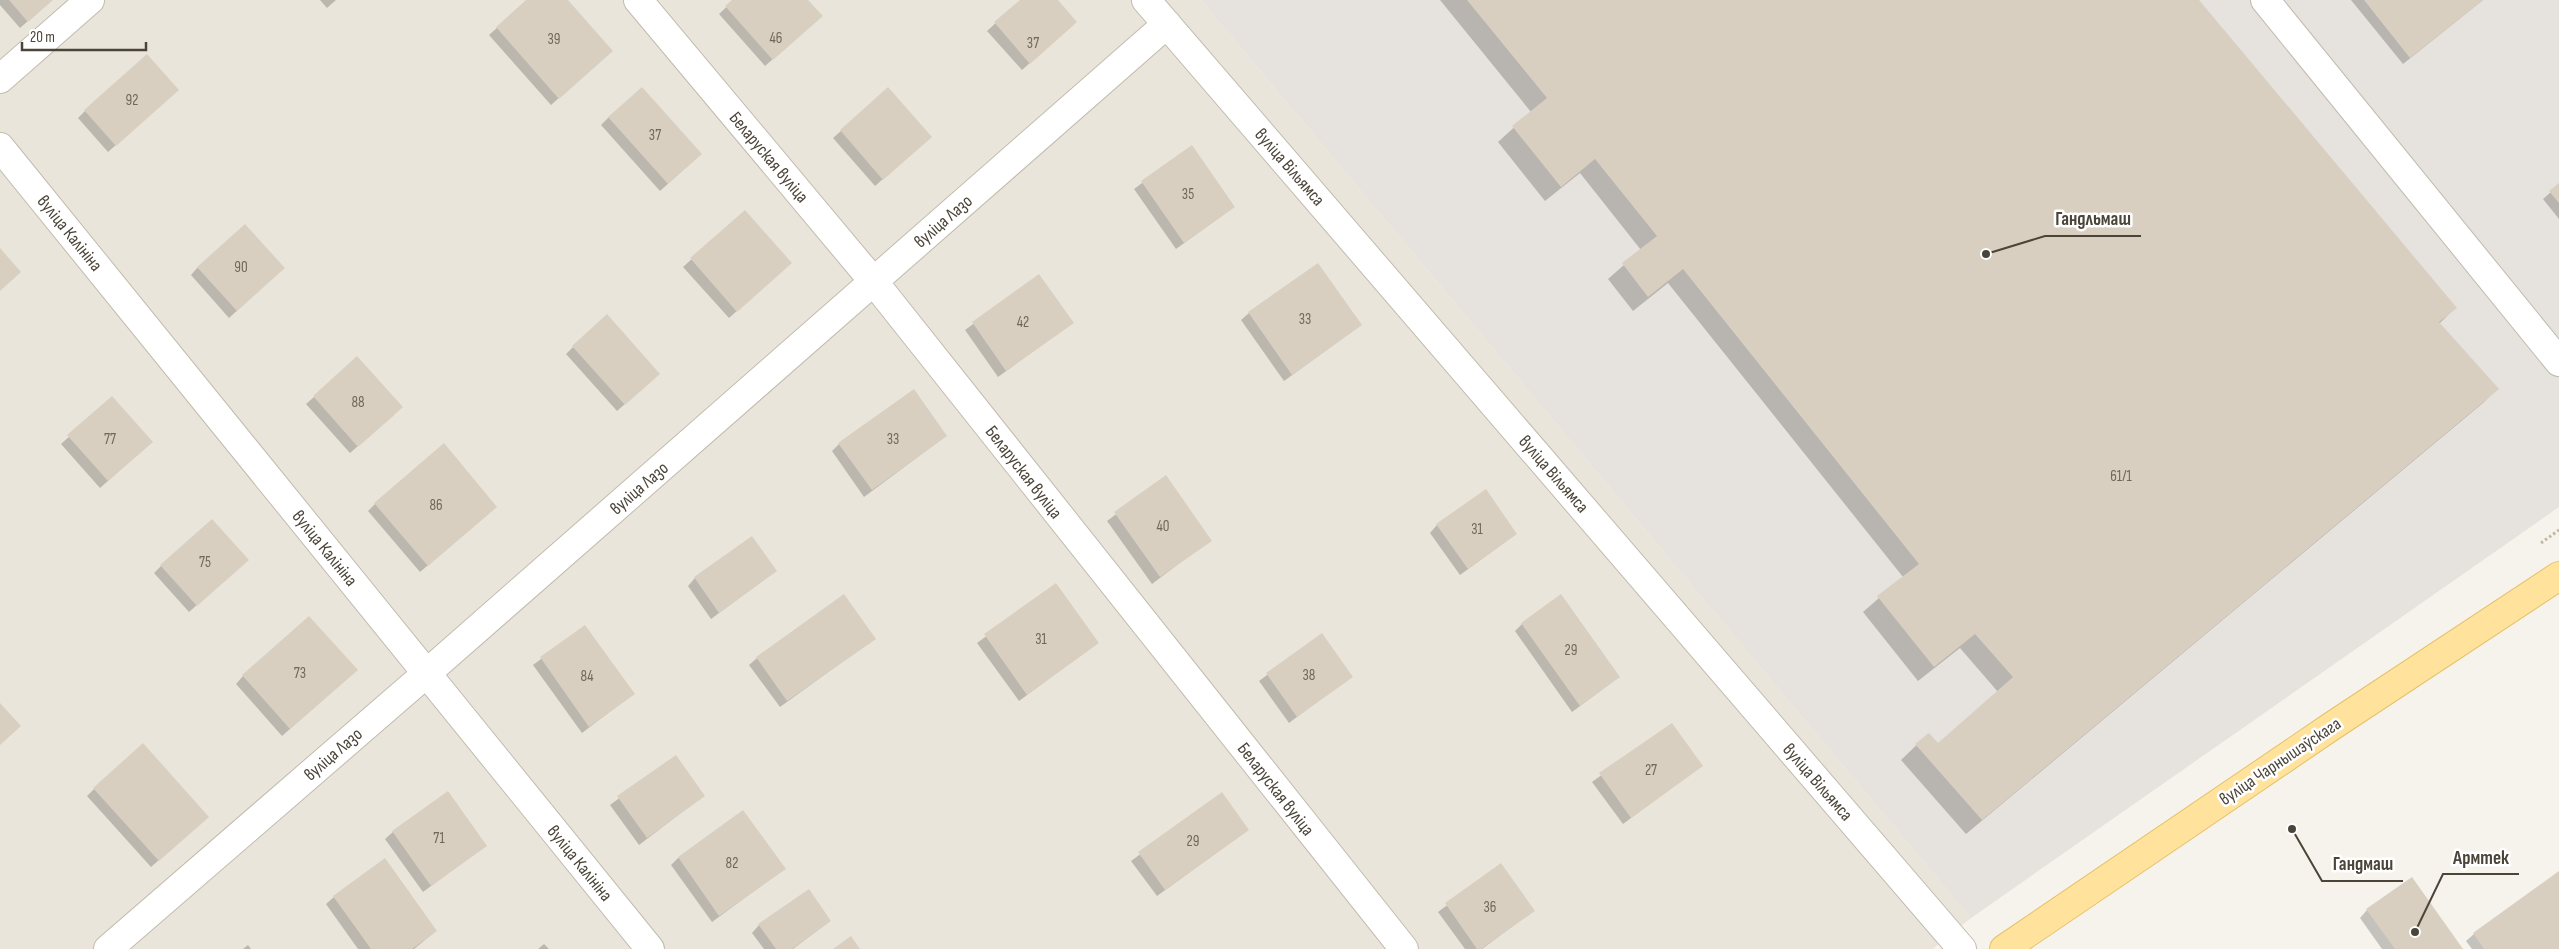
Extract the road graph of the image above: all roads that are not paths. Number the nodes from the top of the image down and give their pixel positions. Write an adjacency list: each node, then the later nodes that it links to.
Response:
1 (90, 0): 6 (street)
2 (638, 0): 8 (street, Беларуская вуліца)
3 (1146, 0): 5 (street, вуліца Вільямса)
4 (2265, 0): 9 (street)
5 (1167, 24): 8 (street, вуліца Лазо); 15 (street, вуліца Вільямса)
6 (0, 80)
7 (0, 147): 11 (street, вуліца Калініна)
8 (874, 282): 11 (street, вуліца Лазо); 14 (street, Беларуская вуліца)
9 (2559, 362)
10 (2559, 576): 16 (main road, вуліца Чарнышэўскага)
11 (427, 673): 12 (street, вуліца Лазо); 13 (street, вуліца Калініна)
12 (108, 949)
13 (650, 949)
14 (1404, 949)
15 (1962, 949)
16 (2004, 949)

